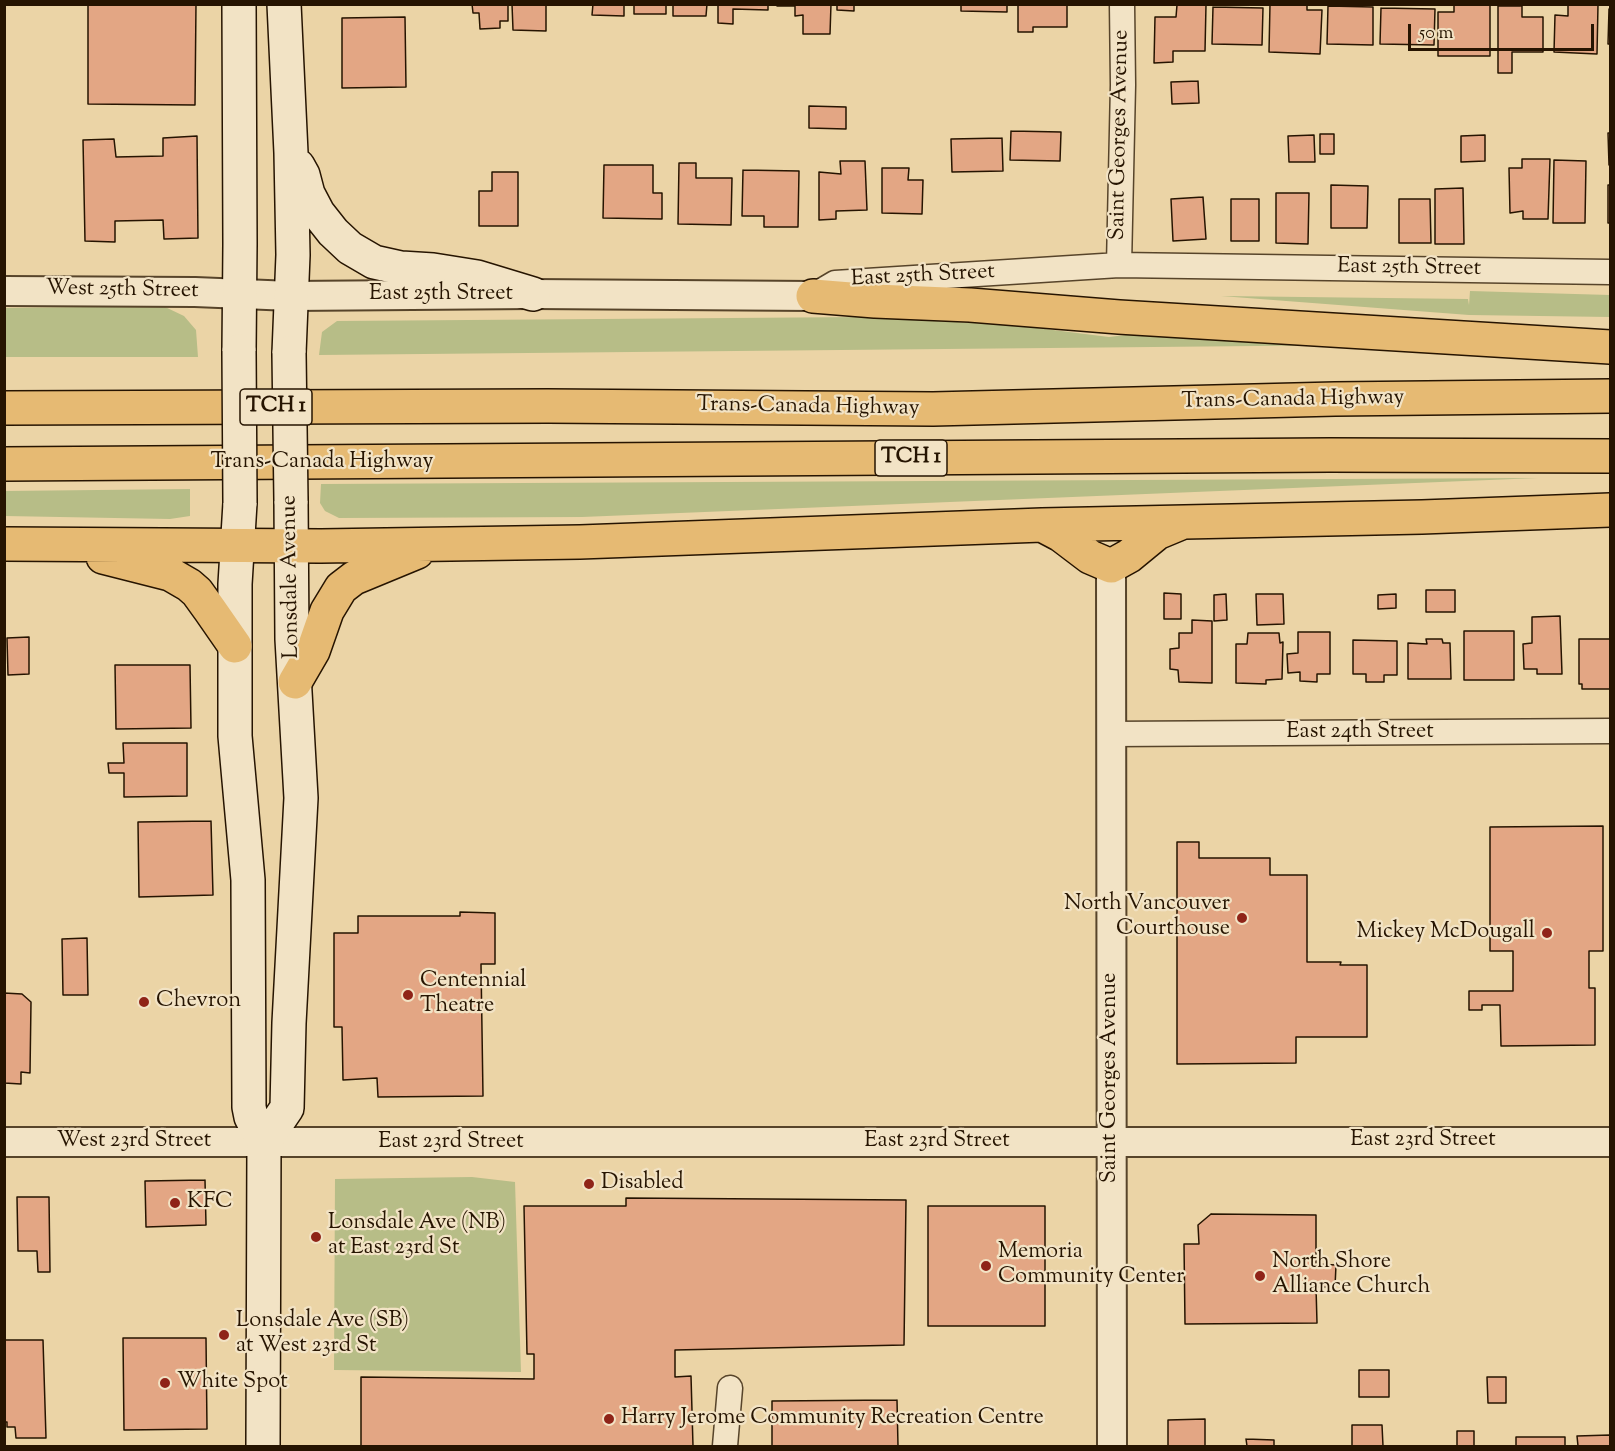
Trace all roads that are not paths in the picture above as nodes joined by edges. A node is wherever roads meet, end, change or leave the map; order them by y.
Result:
1 (239, 4) edge
2 (284, 4) edge
3 (1122, 4) edge
4 (291, 153) junction
5 (1119, 265) junction
6 (1611, 272) edge
7 (4, 291) edge
8 (240, 294) junction
9 (533, 294) junction
10 (291, 296) junction
11 (813, 296) junction
12 (1611, 347) edge
13 (1611, 396) edge
14 (4, 408) edge
15 (1611, 456) edge
16 (4, 464) edge
17 (1611, 510) edge
18 (1182, 522) junction
19 (1042, 525) junction
20 (4, 544) edge
21 (55, 545) junction
22 (436, 545) junction
23 (238, 546) junction
24 (291, 546) junction
25 (1111, 566) junction
26 (235, 646) junction
27 (295, 682) junction
28 (1611, 731) edge
29 (1110, 734) junction
30 (4, 1142) edge
31 (264, 1142) junction
32 (1110, 1142) junction
33 (1611, 1142) edge
34 (729, 1388) dead end
35 (264, 1446) edge
36 (725, 1446) edge
37 (1112, 1446) edge

1 - 8 main road
2 - 4 main road, Lonsdale Avenue
3 - 5 street, Saint Georges Avenue
4 - 9 main road
4 - 10 main road, Lonsdale Avenue
5 - 6 street, East 25th Street
5 - 11 street, East 25th Street
7 - 8 street, West 25th Street
8 - 10 street, East 25th Street
8 - 23 main road, bridge
9 - 10 street, East 25th Street
9 - 11 street, East 25th Street
10 - 24 main road, Lonsdale Avenue, bridge
11 - 12 highway
13 - 14 highway, Trans-Canada Highway / TCH 1
15 - 16 highway, Trans-Canada Highway / TCH 1
17 - 18 highway
18 - 19 highway
18 - 25 highway
19 - 22 highway
19 - 25 highway
20 - 21 highway
21 - 23 highway
21 - 26 highway
22 - 24 highway
22 - 27 highway
23 - 24 highway
23 - 26 main road
24 - 27 main road, Lonsdale Avenue
25 - 29 street, Saint Georges Avenue
26 - 31 main road
27 - 31 main road, Lonsdale Avenue
28 - 29 street, East 24th Street
29 - 32 street, Saint Georges Avenue
30 - 31 street, West 23rd Street
31 - 32 street, East 23rd Street
31 - 35 main road
32 - 33 street, East 23rd Street
32 - 37 street, Saint Georges Avenue
34 - 36 street

